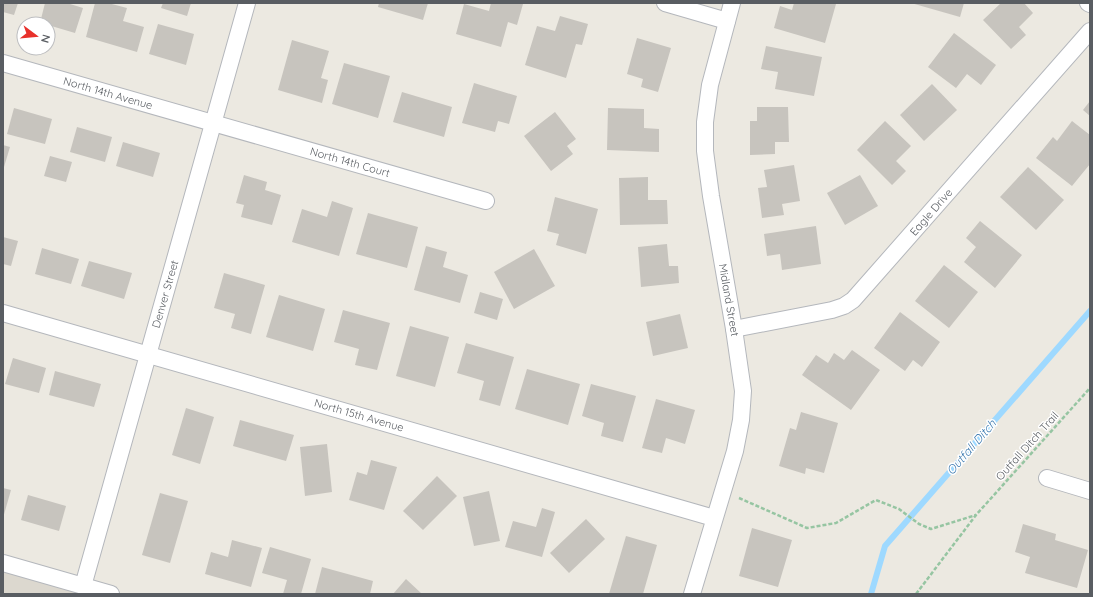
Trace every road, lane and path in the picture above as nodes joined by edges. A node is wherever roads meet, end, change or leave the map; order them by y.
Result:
1 (247, 3) edge
2 (665, 3) edge
3 (732, 3) edge
4 (727, 22) junction
5 (1090, 31) edge
6 (3, 63) edge
7 (213, 123) junction
8 (486, 201) dead end
9 (3, 313) edge
10 (734, 329) junction
11 (148, 354) junction
12 (1090, 388) edge
13 (1046, 478) dead end
14 (722, 490) junction
15 (1090, 491) edge
16 (976, 515) junction
17 (714, 518) junction
18 (3, 563) edge
19 (83, 586) junction
20 (111, 594) edge
21 (692, 594) edge
22 (916, 594) edge

1 - 7 street, Denver Street
2 - 4 street
3 - 4 street, Midland Street
4 - 10 street, Midland Street
5 - 10 street, Eagle Drive
6 - 7 street, North 14th Avenue
7 - 8 street, North 14th Court
7 - 11 street, Denver Street
9 - 11 street, North 15th Avenue
10 - 14 street, Midland Street
11 - 17 street, North 15th Avenue
11 - 19 street, Denver Street
12 - 16 path, Outfall Ditch Trail
13 - 15 street
14 - 16 path
14 - 17 street, Midland Street
16 - 22 path, Outfall Ditch Trail
17 - 21 street, Midland Street
18 - 19 street
19 - 20 street

